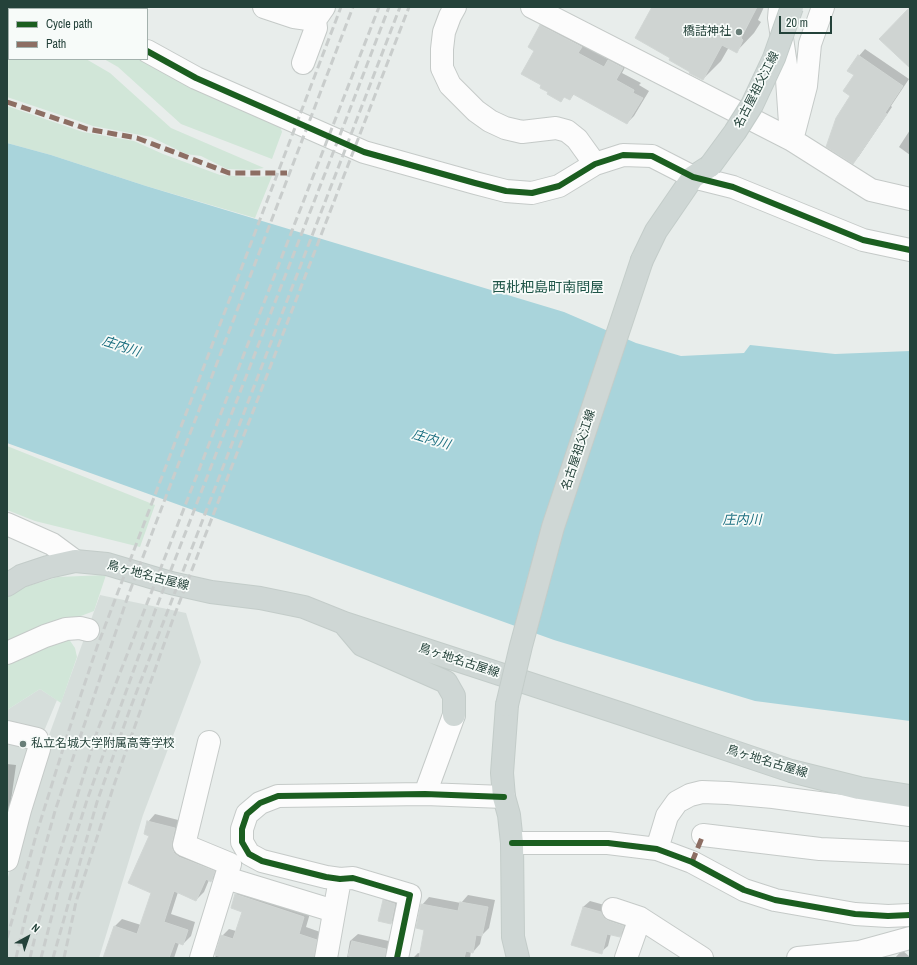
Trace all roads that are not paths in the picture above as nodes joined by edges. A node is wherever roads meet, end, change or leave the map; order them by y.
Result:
1 (264, 7) edge
2 (455, 7) edge
3 (532, 7) edge
4 (780, 7) edge
5 (792, 7) edge
6 (823, 7) edge
7 (320, 14) edge
8 (148, 52) edge
9 (303, 63) dead end
10 (792, 140) junction
11 (595, 164) junction
12 (702, 172) junction
13 (910, 199) edge
14 (910, 250) edge
15 (7, 524) edge
16 (75, 561) junction
17 (7, 585) edge
18 (344, 623) junction
19 (88, 630) dead end
20 (7, 652) edge
21 (454, 715) joint
22 (7, 732) edge
23 (209, 742) dead end
24 (425, 794) junction
25 (910, 796) edge
26 (504, 798) junction
27 (910, 815) edge
28 (703, 835) dead end
29 (512, 843) junction
30 (657, 849) junction
31 (910, 853) edge
32 (7, 860) edge
33 (226, 878) junction
34 (340, 879) junction
35 (613, 909) dead end
36 (334, 911) junction
37 (910, 915) edge
38 (640, 918) junction
39 (513, 937) junction
40 (910, 938) edge
41 (201, 958) edge
42 (326, 958) edge
43 (397, 958) edge
44 (507, 958) edge
45 (518, 958) edge
46 (626, 958) edge
47 (702, 958) edge
48 (795, 958) edge

1 - 7 street
2 - 11 street
3 - 10 street
4 - 10 street
5 - 12 main road, 名古屋祖父江線, bridge
6 - 10 street
7 - 9 street
8 - 11 street
10 - 13 street
11 - 12 street
12 - 14 street
12 - 26 main road, 名古屋祖父江線, bridge
15 - 16 street
16 - 17 main road, 鳥ヶ地名古屋線
16 - 18 main road, 鳥ヶ地名古屋線
18 - 21 main road
18 - 25 main road, 鳥ヶ地名古屋線
19 - 20 street
21 - 24 street
22 - 32 street
23 - 33 street
24 - 26 street
24 - 34 street
26 - 29 main road, 名古屋祖父江線
27 - 30 street
28 - 31 street
29 - 30 street
29 - 39 main road, 名古屋祖父江線
30 - 37 street
33 - 36 street
33 - 41 street
34 - 36 street
34 - 43 street
35 - 38 street
36 - 42 street
38 - 46 street
38 - 47 street
39 - 44 main road, 名古屋祖父江線
39 - 45 main road, 名古屋祖父江線
40 - 48 street

